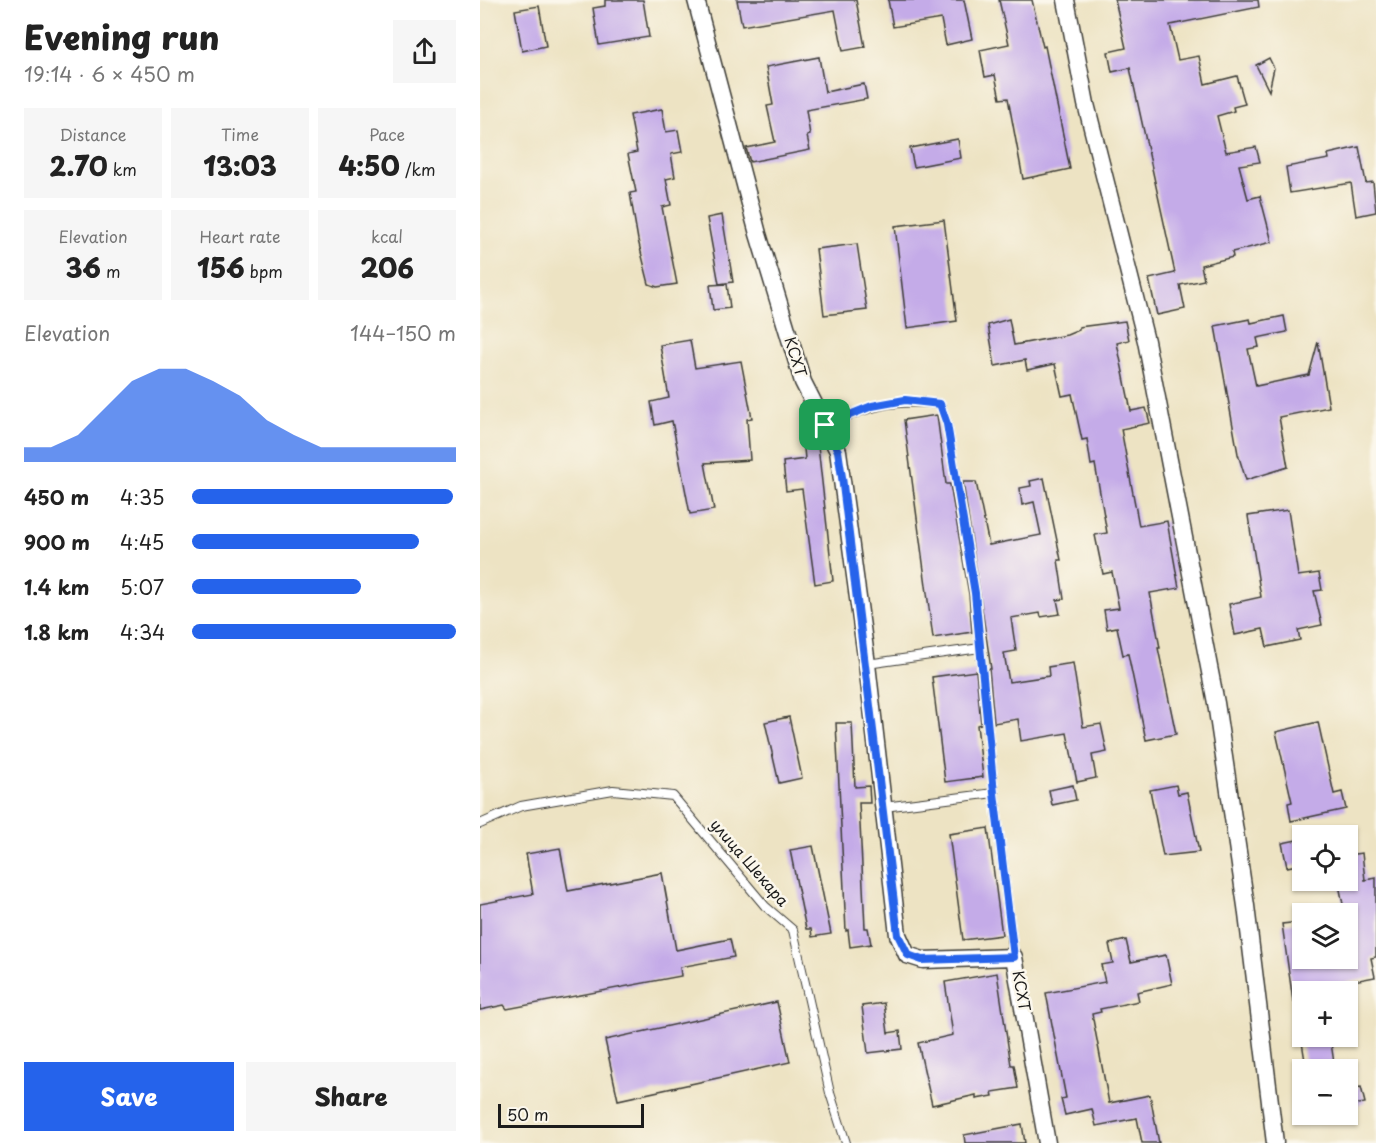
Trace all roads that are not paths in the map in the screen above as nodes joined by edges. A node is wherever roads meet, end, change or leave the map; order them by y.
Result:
1 (696, 0) edge
2 (1066, 0) edge
3 (825, 425) junction
4 (980, 648) junction
5 (867, 664) junction
6 (994, 793) junction
7 (884, 807) junction
8 (480, 824) edge
9 (1014, 957) junction
10 (846, 1143) edge
11 (1047, 1143) edge
12 (1275, 1143) edge

1 - 3 street, КСХТ
2 - 12 street
3 - 4 lane
3 - 5 street, КСХТ
4 - 5 lane
4 - 6 lane
5 - 7 street, КСХТ
6 - 7 lane
6 - 9 lane
7 - 9 street, КСХТ
8 - 10 lane, улица Шекара
9 - 11 street, КСХТ

